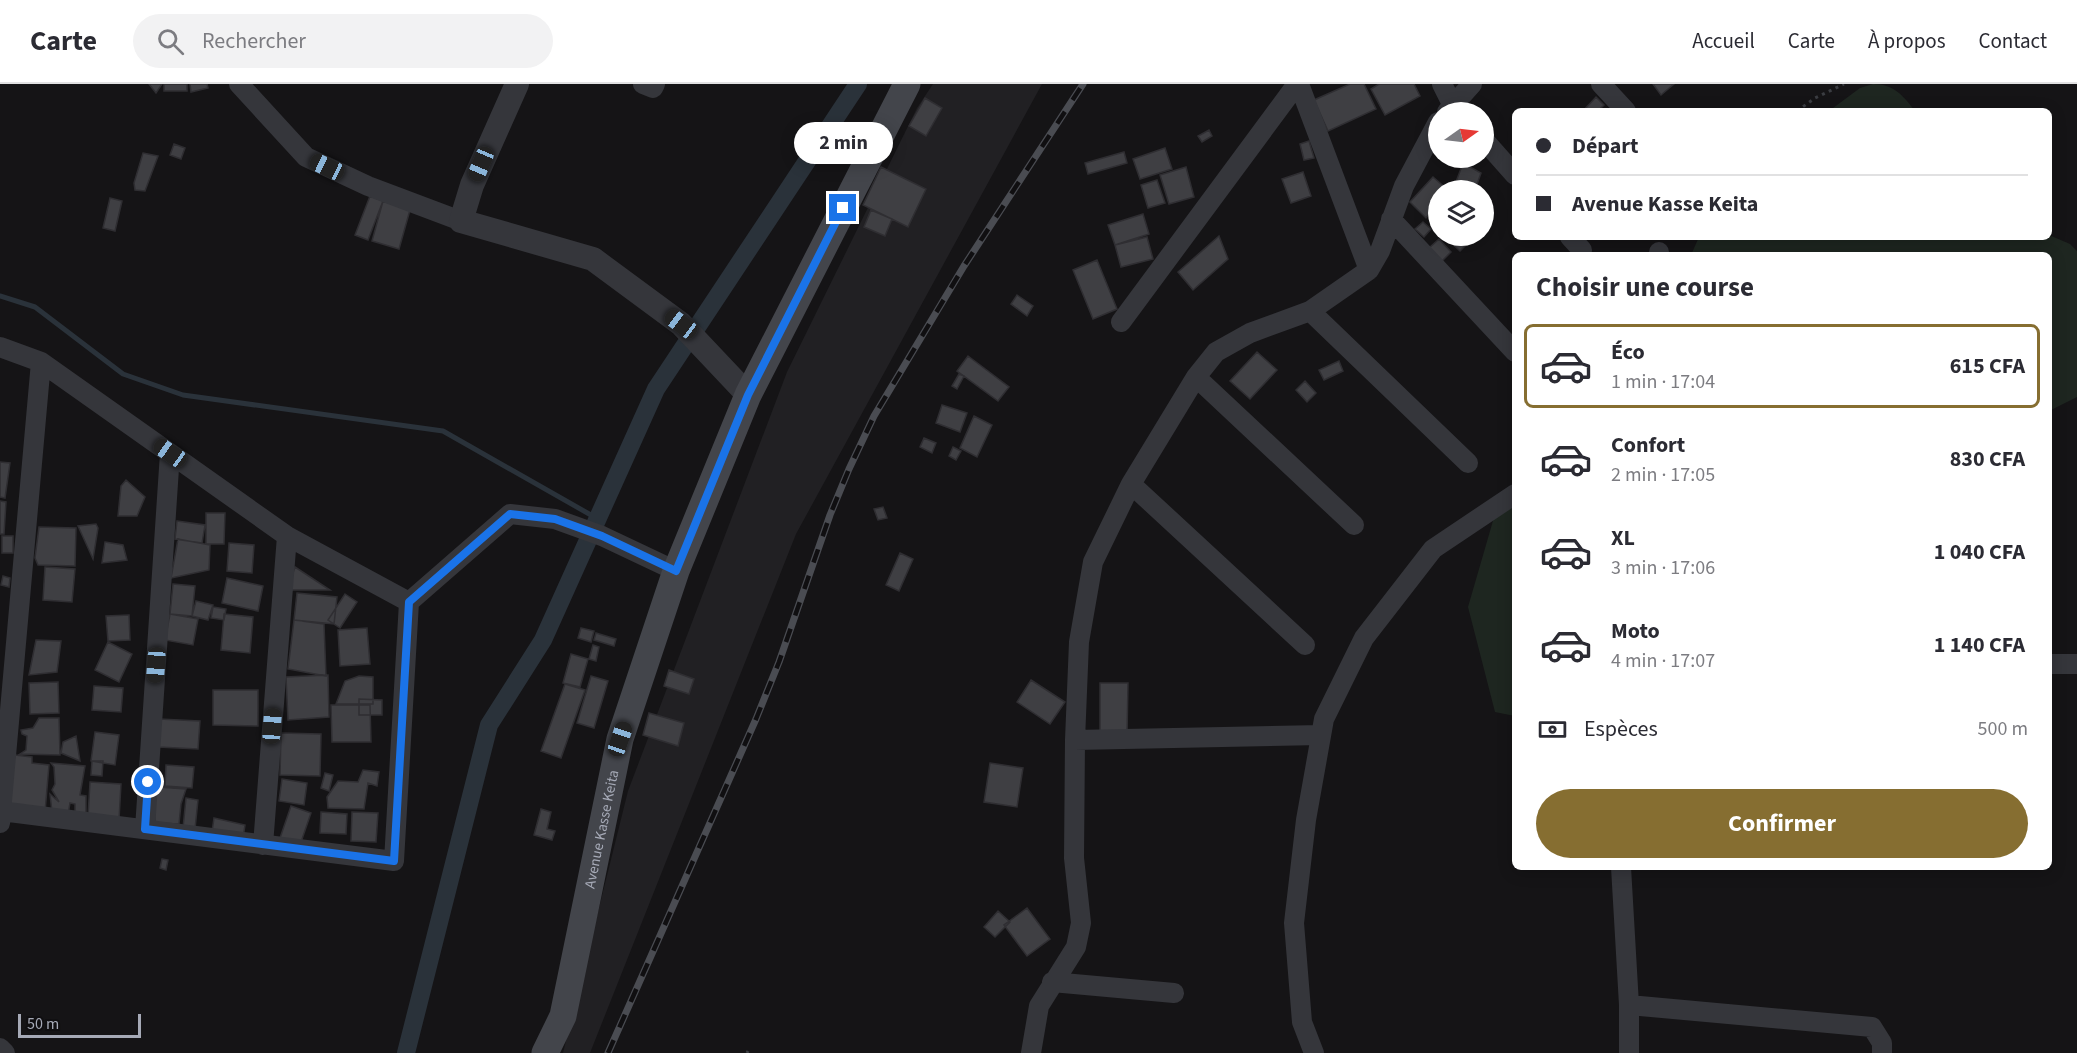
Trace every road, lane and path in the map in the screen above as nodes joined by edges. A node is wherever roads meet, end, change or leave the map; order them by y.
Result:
1 (239, 84) edge
2 (517, 84) edge
3 (643, 84) edge
4 (655, 84) edge
5 (907, 84) edge
6 (1298, 84) edge
7 (1442, 84) edge
8 (1472, 84) edge
9 (1601, 84) edge
10 (1844, 84) edge
11 (1450, 102) edge
12 (1459, 102) edge
13 (1623, 108) edge
14 (1801, 108) edge
15 (1428, 141) edge
16 (1494, 151) edge
17 (1512, 172) edge
18 (1391, 219) junction
19 (461, 221) junction
20 (1369, 270) junction
21 (1310, 311) junction
22 (1121, 322) dead end
23 (0, 347) edge
24 (1512, 349) edge
25 (41, 362) junction
26 (1196, 377) junction
27 (748, 395) junction
28 (170, 453) junction
29 (1468, 463) dead end
30 (1131, 484) junction
31 (1512, 496) edge
32 (1354, 525) dead end
33 (287, 536) junction
34 (676, 571) junction
35 (409, 602) junction
36 (1305, 645) dead end
37 (2052, 664) edge
38 (2077, 664) edge
39 (5, 703) edge
40 (1321, 735) junction
41 (1075, 740) junction
42 (0, 815) edge
43 (145, 829) junction
44 (264, 845) junction
45 (1621, 870) edge
46 (1052, 982) junction
47 (1174, 993) dead end
48 (1629, 1005) junction
49 (0, 1048) edge
50 (5, 1053) edge
51 (545, 1053) edge
52 (1031, 1053) edge
53 (1314, 1053) edge
54 (1629, 1053) edge
55 (1882, 1053) edge

1 - 19 street
2 - 19 street
3 - 4 street
5 - 27 main road, Avenue Kasse Keita
6 - 20 street
6 - 22 street
7 - 11 street
8 - 12 street
9 - 13 street
10 - 14 path
15 - 18 street
16 - 17 street
18 - 20 street
18 - 24 street
19 - 27 street
20 - 21 street
21 - 26 street
21 - 29 street
23 - 25 street
25 - 28 street
25 - 39 street
26 - 30 street
26 - 32 street
27 - 34 main road, Avenue Kasse Keita
28 - 33 street
28 - 43 street
30 - 36 street
30 - 41 street
31 - 40 street
33 - 35 street
33 - 44 street
34 - 35 street
34 - 51 main road, Avenue Kasse Keita
35 - 44 street
37 - 38 street
39 - 42 street
40 - 41 street
40 - 53 street
41 - 46 street
42 - 43 street
43 - 44 street
45 - 48 street
46 - 47 street
46 - 52 street
48 - 54 street
48 - 55 street
49 - 50 street

